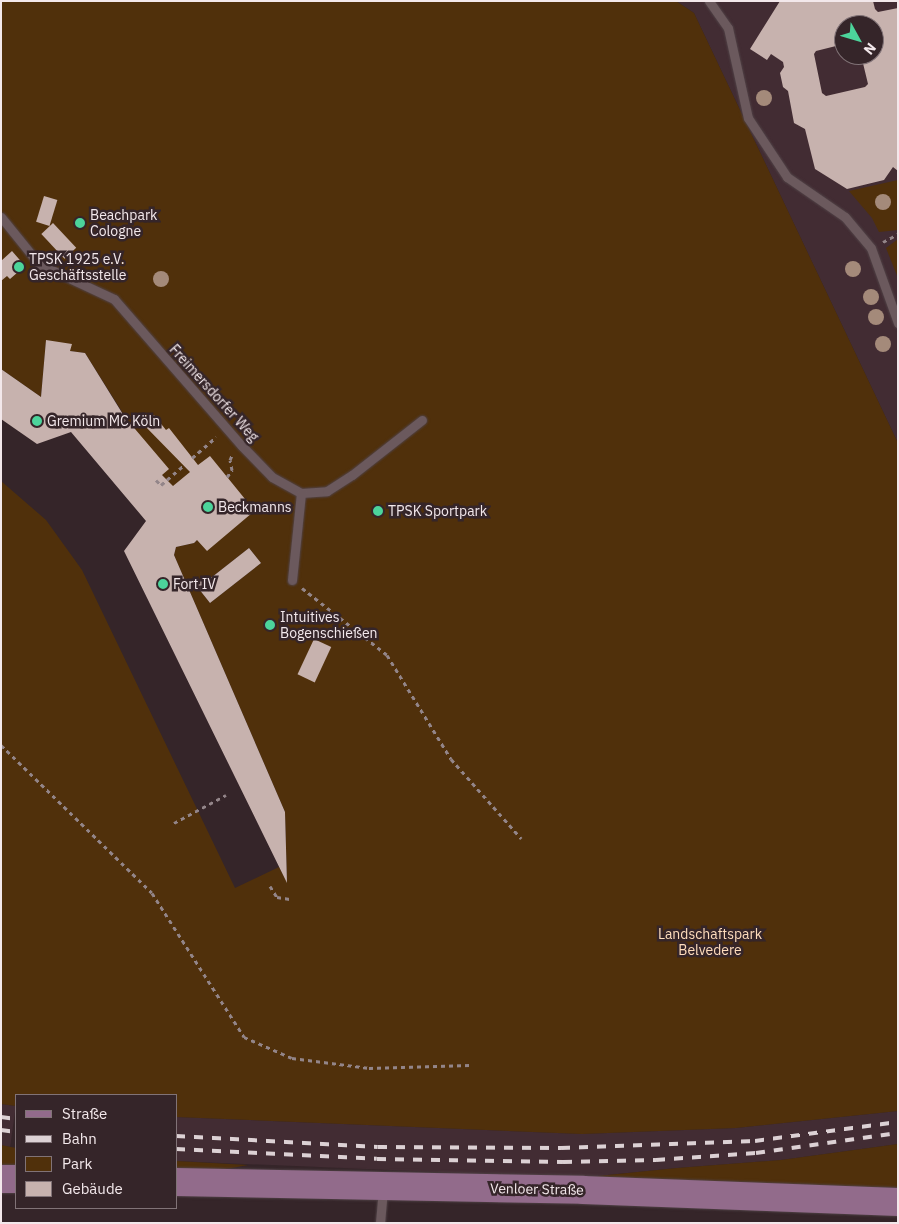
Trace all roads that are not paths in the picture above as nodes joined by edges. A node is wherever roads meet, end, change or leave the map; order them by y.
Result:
1 (709, 1) edge
2 (1, 217) edge
3 (898, 323) edge
4 (422, 420) dead end
5 (301, 493) junction
6 (292, 580) road end
7 (1, 1178) edge
8 (15, 1179) edge
9 (178, 1182) edge
10 (383, 1187) junction
11 (898, 1202) edge
12 (380, 1223) edge

1 - 3 lane
2 - 5 lane, Freimersdorfer Weg
4 - 5 lane
5 - 6 lane
7 - 8 main road
9 - 10 main road, Venloer Straße
10 - 11 main road, Venloer Straße
10 - 12 lane

